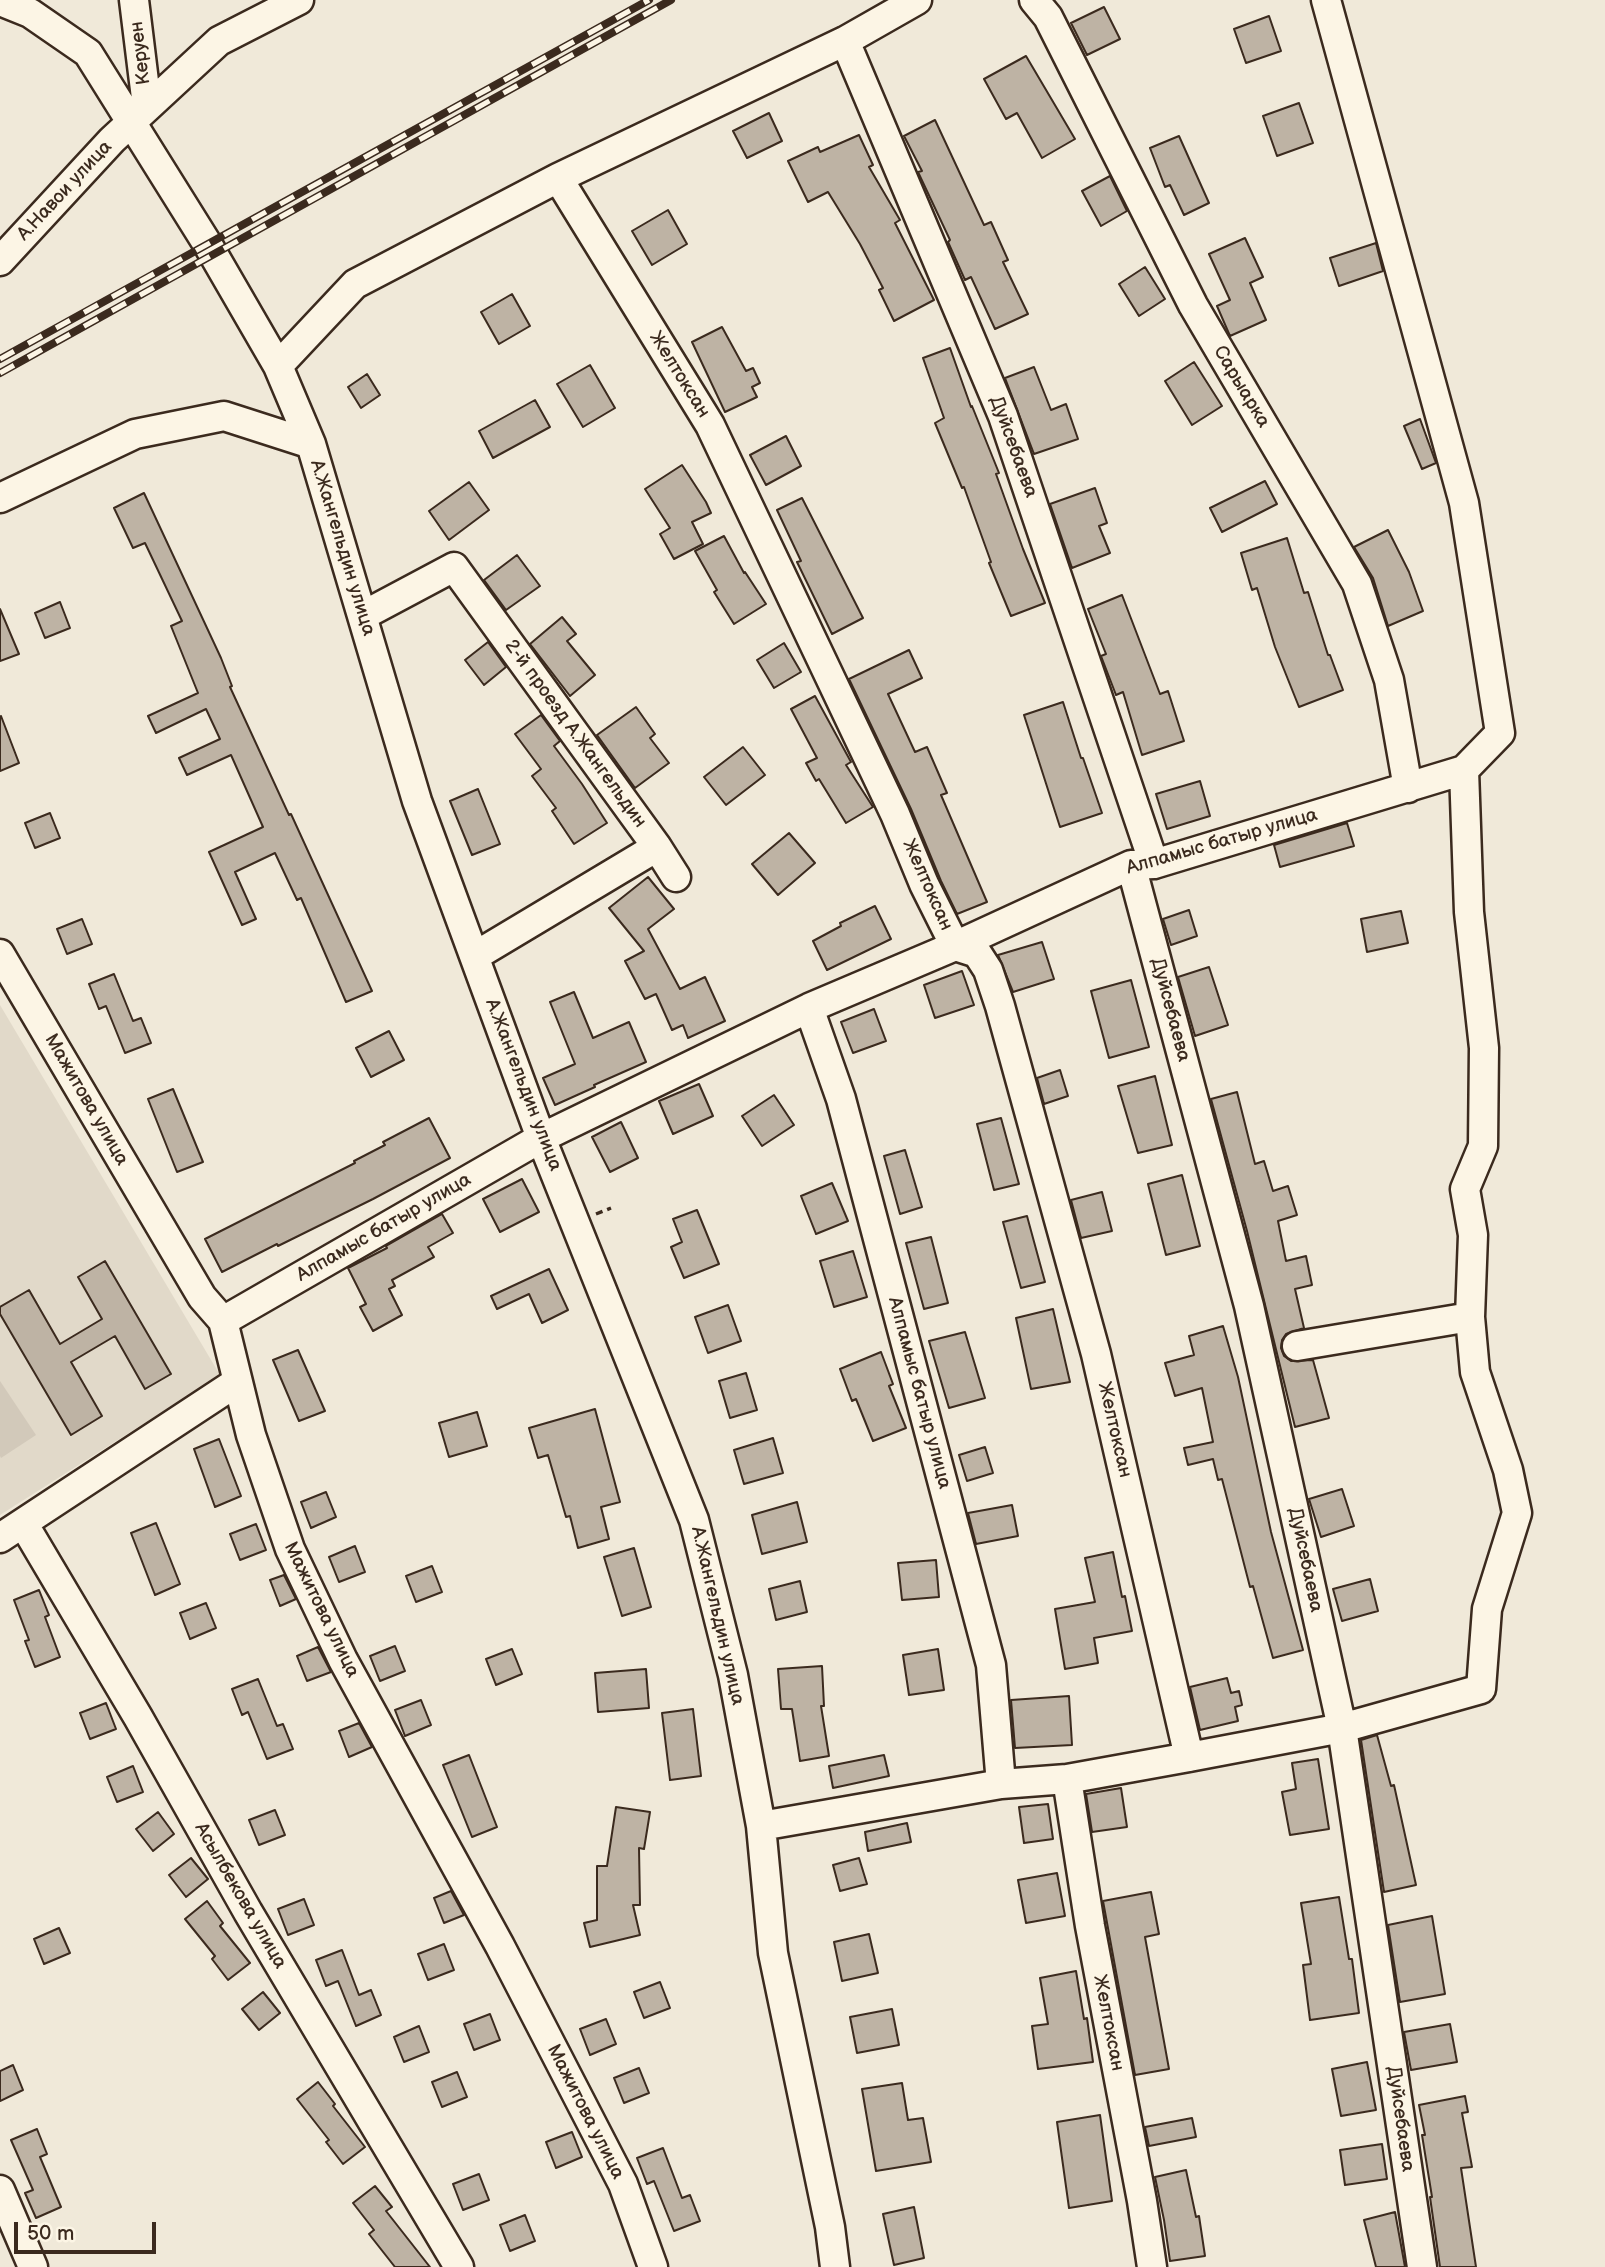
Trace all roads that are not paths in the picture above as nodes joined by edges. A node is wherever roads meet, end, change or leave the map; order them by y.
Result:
1 (134, 0) edge
2 (299, 0) edge
3 (917, 0) edge
4 (1034, 0) edge
5 (1326, 0) edge
6 (0, 1) edge
7 (845, 41) junction
8 (138, 114) junction
9 (558, 178) junction
10 (0, 261) edge
11 (278, 366) junction
12 (311, 444) junction
13 (0, 498) edge
14 (362, 615) junction
15 (1464, 770) junction
16 (1408, 788) junction
17 (657, 847) junction
18 (1142, 864) junction
19 (676, 877) dead end
20 (955, 946) junction
21 (0, 954) edge
22 (475, 956) junction
23 (809, 1008) junction
24 (541, 1138) junction
25 (1470, 1317) junction
26 (223, 1321) junction
27 (1297, 1346) dead end
28 (237, 1382) junction
29 (23, 1523) junction
30 (0, 1538) edge
31 (1342, 1728) junction
32 (1189, 1757) junction
33 (1067, 1779) junction
34 (1001, 1784) junction
35 (761, 1826) junction
36 (0, 2190) edge
37 (33, 2267) edge
38 (459, 2267) edge
39 (653, 2267) edge
40 (835, 2267) edge
41 (1152, 2267) edge
42 (1422, 2267) edge

1 - 8 street, Керуен
2 - 8 street, А.Навои улица
3 - 7 street
4 - 16 street, Сарыарка
5 - 15 street
6 - 8 street, А.Жангельдин улица
7 - 9 street
7 - 18 street, Дуйсебаева
8 - 10 street, А.Навои улица
8 - 11 street, А.Жангельдин улица
9 - 11 street
9 - 20 street, Желтоксан
11 - 12 street, А.Жангельдин улица
12 - 13 street
12 - 14 street, А.Жангельдин улица
14 - 17 street, 2-й проезд А.Жангельдин
14 - 22 street, А.Жангельдин улица
15 - 16 street, Алпамыс батыр улица
15 - 25 street
16 - 18 street, Алпамыс батыр улица
17 - 19 street
17 - 22 street, 2-й проезд А.Жангельдин
18 - 20 street, Алпамыс батыр улица
18 - 31 street, Дуйсебаева
20 - 23 street, Алпамыс батыр улица
20 - 32 street, Желтоксан
21 - 26 street, Мажитова улица
22 - 24 street, А.Жангельдин улица
23 - 24 street, Алпамыс батыр улица
23 - 34 street, Алпамыс батыр улица
24 - 26 street, Алпамыс батыр улица
24 - 35 street, А.Жангельдин улица
25 - 27 street
25 - 31 street
26 - 28 street, Мажитова улица
28 - 29 street
28 - 39 street, Мажитова улица
29 - 30 street
29 - 38 street, Асылбекова улица
31 - 32 street
31 - 42 street, Дуйсебаева
32 - 33 street
33 - 34 street
33 - 41 street, Желтоксан
34 - 35 street
35 - 40 street, А.Жангельдин улица
36 - 37 street

